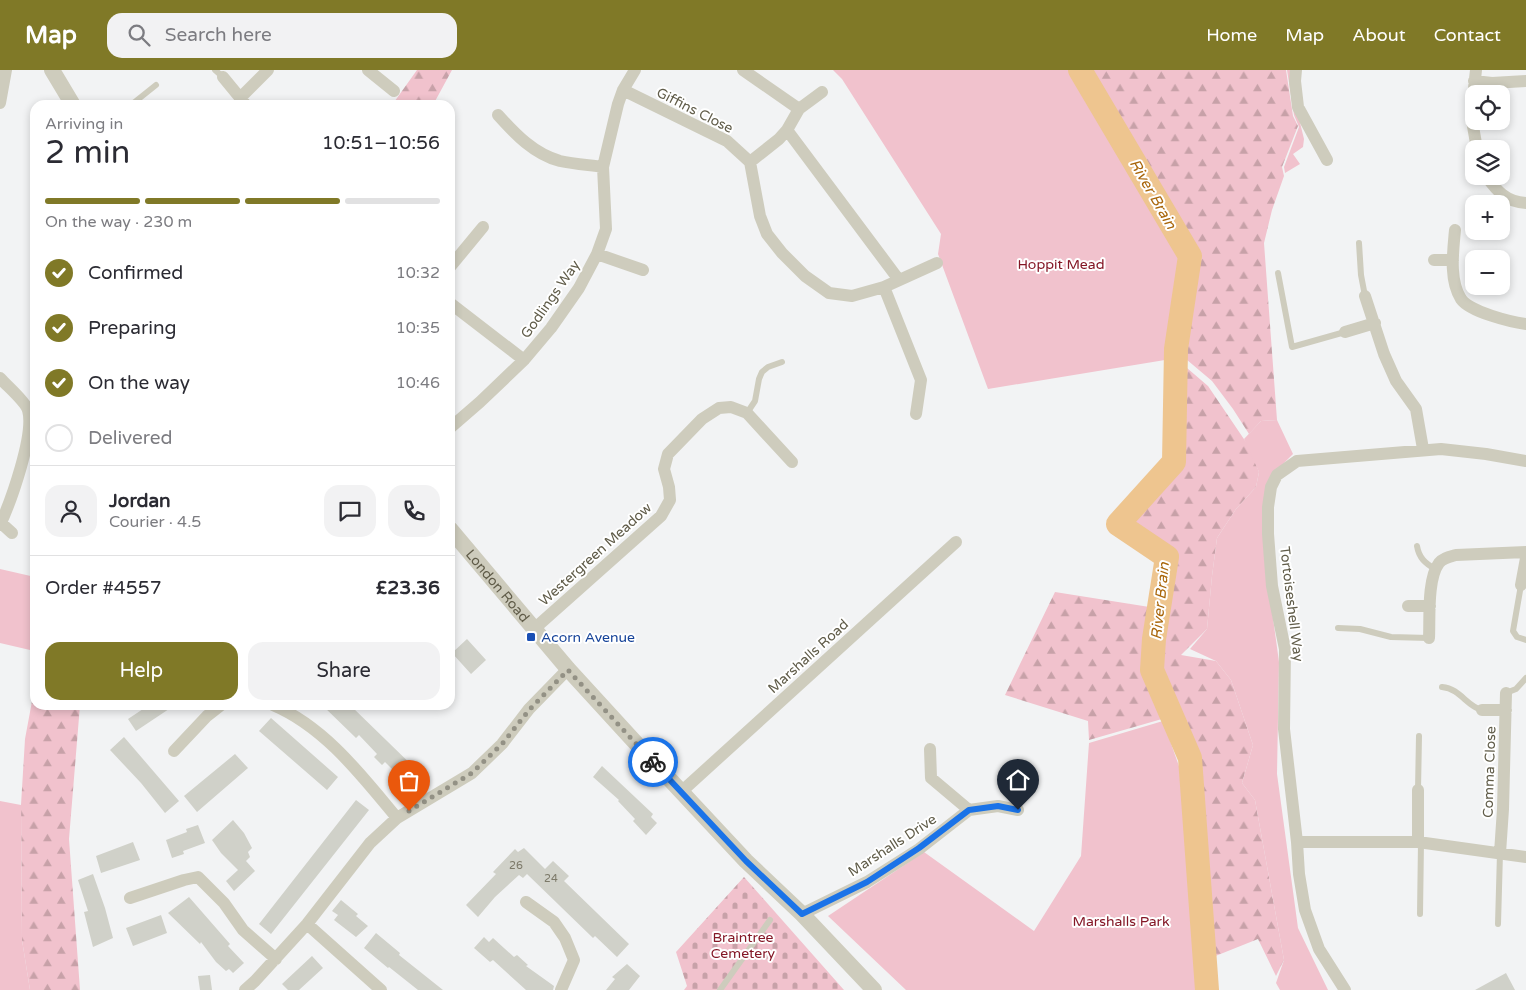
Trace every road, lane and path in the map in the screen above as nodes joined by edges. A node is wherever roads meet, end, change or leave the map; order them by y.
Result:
1 (6, 70) edge
2 (38, 70) edge
3 (52, 70) edge
4 (268, 70) edge
5 (368, 70) edge
6 (635, 70) edge
7 (743, 70) edge
8 (1296, 70) edge
9 (219, 73) edge
10 (1475, 76) edge
11 (1526, 81) edge
12 (156, 85) dead end
13 (623, 90) junction
14 (394, 91) dead end
15 (822, 92) dead end
16 (70, 99) edge
17 (137, 100) edge
18 (242, 100) edge
19 (244, 100) edge
20 (0, 103) edge
21 (799, 109) junction
22 (498, 115) dead end
23 (788, 130) junction
24 (1475, 140) edge
25 (1327, 160) dead end
26 (750, 162) junction
27 (603, 167) junction
28 (1493, 185) edge
29 (1526, 203) edge
30 (483, 227) dead end
31 (1455, 230) dead end
32 (1360, 244) dead end
33 (597, 254) junction
34 (1434, 260) dead end
35 (1453, 260) junction
36 (455, 261) edge
37 (937, 263) dead end
38 (643, 270) dead end
39 (1278, 273) dead end
40 (899, 280) junction
41 (884, 287) junction
42 (1365, 296) joint
43 (455, 307) edge
44 (1375, 323) junction
45 (1526, 324) edge
46 (1345, 332) joint
47 (524, 360) junction
48 (782, 362) dead end
49 (0, 378) edge
50 (747, 413) junction
51 (916, 414) dead end
52 (455, 424) edge
53 (1423, 450) junction
54 (1526, 461) edge
55 (792, 462) dead end
56 (1, 524) edge
57 (12, 533) dead end
58 (455, 535) edge
59 (956, 542) dead end
60 (1416, 546) dead end
61 (1526, 552) edge
62 (1526, 558) edge
63 (1435, 570) junction
64 (1521, 585) joint
65 (1408, 606) dead end
66 (1430, 606) junction
67 (1338, 628) dead end
68 (534, 629) junction
69 (1429, 638) joint
70 (1526, 640) edge
71 (568, 670) junction
72 (1526, 678) edge
73 (1442, 687) dead end
74 (1506, 693) joint
75 (215, 710) edge
76 (282, 710) edge
77 (1482, 710) joint
78 (1506, 710) junction
79 (1419, 736) dead end
80 (930, 748) dead end
81 (174, 751) dead end
82 (1418, 790) joint
83 (681, 792) junction
84 (969, 810) junction
85 (1018, 810) dead end
86 (397, 818) junction
87 (1297, 842) junction
88 (1419, 842) junction
89 (1500, 853) junction
90 (1526, 857) edge
91 (130, 898) dead end
92 (526, 902) dead end
93 (802, 914) junction
94 (1420, 914) dead end
95 (770, 920) dead end
96 (307, 924) junction
97 (1498, 924) dead end
98 (276, 959) junction
99 (245, 990) edge
100 (381, 990) edge
101 (561, 990) edge
102 (720, 990) edge
103 (874, 990) edge
104 (1346, 990) edge

1 - 20 street
2 - 16 street
3 - 16 street
4 - 19 street
5 - 14 street
6 - 13 street, Godlings Way
7 - 21 street
8 - 25 street
9 - 18 street
10 - 11 street
10 - 24 street
12 - 17 lane
13 - 26 street, Giffins Close
13 - 27 street, Godlings Way
15 - 21 street
21 - 23 street
22 - 27 street
23 - 26 street
23 - 40 street
26 - 41 street
27 - 33 street, Godlings Way
28 - 29 street
30 - 36 street
31 - 35 street
32 - 42 lane
33 - 38 street
33 - 47 street, Godlings Way
34 - 35 street
35 - 45 street
37 - 40 street
39 - 46 lane
40 - 41 street
41 - 51 street
42 - 44 street
43 - 47 street
44 - 46 street
44 - 53 street
47 - 52 street, Godlings Way
48 - 50 lane
49 - 56 street
50 - 55 street
50 - 68 street, Westergreen Meadow
53 - 54 street, Tortoiseshell Way
53 - 87 street, Tortoiseshell Way
56 - 57 street
58 - 68 street, London Road
59 - 83 street, Marshalls Road
60 - 63 lane
61 - 63 street
62 - 64 street
63 - 66 street
64 - 70 lane
65 - 66 street
66 - 69 street
67 - 69 lane
68 - 71 street, London Road
71 - 83 street, London Road
71 - 86 street
72 - 74 lane
73 - 77 lane
74 - 78 street, Comma Close
75 - 81 street
76 - 86 street
77 - 78 street
78 - 89 street, Comma Close
79 - 82 lane
80 - 84 street
82 - 88 street
83 - 93 street, London Road
84 - 85 street, Marshalls Drive
84 - 93 street, Marshalls Drive
86 - 96 street
87 - 88 street
87 - 104 street, Tortoiseshell Way
88 - 89 street
88 - 94 lane
89 - 90 street
89 - 97 lane
91 - 98 street
92 - 101 street
93 - 103 street, London Road
95 - 102 lane
96 - 98 street
96 - 100 street
98 - 99 street

